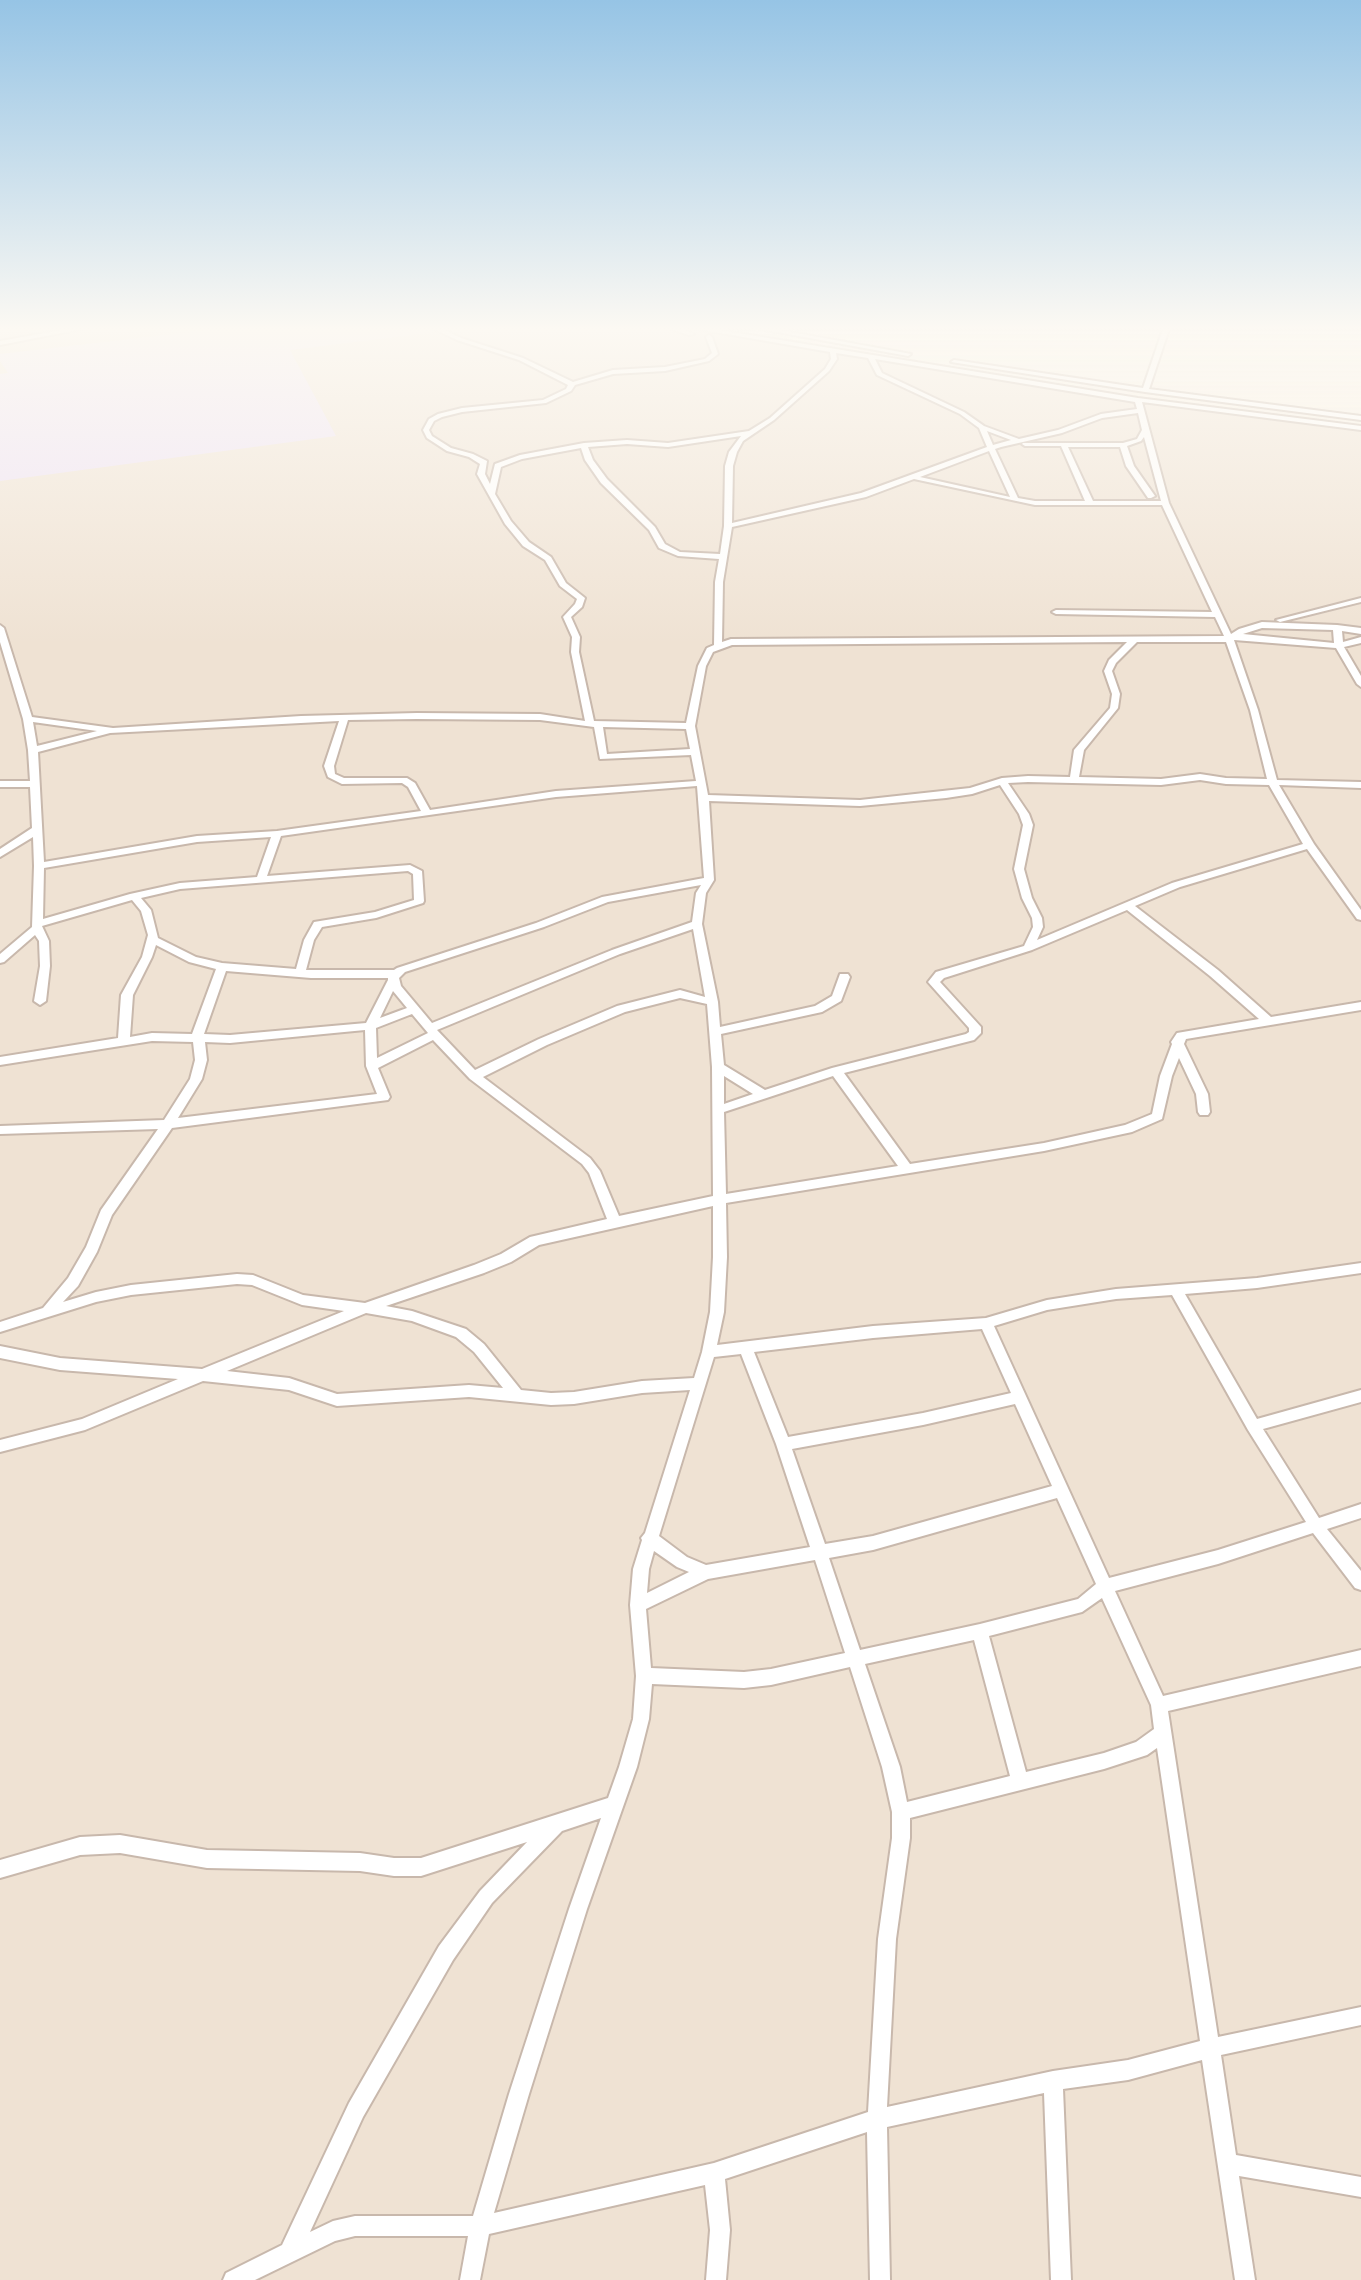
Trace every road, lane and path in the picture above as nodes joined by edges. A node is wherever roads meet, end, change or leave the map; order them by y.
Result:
1 (427, 432) edge
2 (984, 432) edge
3 (996, 432) edge
4 (1058, 432) edge
5 (1144, 432) edge
6 (1145, 432) edge
7 (750, 433) joint
8 (1019, 441) junction
9 (1005, 444) junction
10 (1029, 444) junction
11 (584, 445) junction
12 (1123, 445) junction
13 (1064, 446) junction
14 (991, 448) junction
15 (520, 457) junction
16 (480, 460) junction
17 (915, 477) junction
18 (491, 494) junction
19 (1160, 497) junction
20 (1015, 500) junction
21 (1090, 503) junction
22 (1137, 503) junction
23 (728, 526) junction
24 (723, 557) junction
25 (1361, 600) edge
26 (1056, 612) dead end
27 (1219, 615) junction
28 (1257, 626) junction
29 (0, 628) edge
30 (1337, 628) junction
31 (1361, 631) edge
32 (1232, 637) junction
33 (2, 639) edge
34 (1134, 640) junction
35 (1361, 640) edge
36 (1304, 641) junction
37 (718, 645) junction
38 (1339, 646) junction
39 (1361, 684) edge
40 (28, 719) junction
41 (344, 719) junction
42 (594, 724) junction
43 (690, 726) junction
44 (113, 730) junction
45 (33, 750) junction
46 (694, 752) junction
47 (1074, 779) junction
48 (1002, 781) junction
49 (35, 783) junction
50 (701, 783) junction
51 (1273, 783) junction
52 (0, 784) edge
53 (1361, 785) edge
54 (704, 798) junction
55 (427, 813) junction
56 (37, 829) junction
57 (277, 834) junction
58 (1308, 845) junction
59 (0, 854) edge
60 (40, 866) junction
61 (261, 880) junction
62 (709, 880) junction
63 (134, 895) junction
64 (1127, 905) junction
65 (1361, 917) edge
66 (697, 924) junction
67 (37, 926) junction
68 (1038, 927) junction
69 (1058, 935) junction
70 (152, 939) junction
71 (1028, 948) junction
72 (0, 960) edge
73 (222, 967) junction
74 (300, 973) junction
75 (844, 977) dead end
76 (394, 978) junction
77 (40, 1002) dead end
78 (712, 1002) junction
79 (1361, 1006) edge
80 (416, 1009) junction
81 (1267, 1020) junction
82 (370, 1026) junction
83 (433, 1031) junction
84 (714, 1032) junction
85 (197, 1039) junction
86 (124, 1042) junction
87 (1177, 1042) junction
88 (0, 1061) edge
89 (372, 1066) junction
90 (718, 1067) junction
91 (836, 1071) junction
92 (474, 1076) junction
93 (762, 1094) junction
94 (718, 1110) junction
95 (1204, 1112) dead end
96 (168, 1124) junction
97 (0, 1130) edge
98 (907, 1168) junction
99 (718, 1200) junction
100 (615, 1222) junction
101 (1361, 1268) edge
102 (1175, 1290) junction
103 (365, 1308) junction
104 (47, 1312) junction
105 (986, 1323) junction
106 (0, 1327) edge
107 (746, 1348) junction
108 (0, 1352) edge
109 (709, 1352) junction
110 (206, 1374) junction
111 (699, 1384) junction
112 (516, 1394) junction
113 (1018, 1396) junction
114 (1361, 1396) edge
115 (1253, 1426) junction
116 (783, 1444) junction
117 (0, 1446) edge
118 (1061, 1490) junction
119 (1361, 1511) edge
120 (1317, 1527) junction
121 (649, 1538) junction
122 (819, 1550) junction
123 (706, 1572) junction
124 (1361, 1583) edge
125 (1105, 1586) junction
126 (638, 1605) junction
127 (980, 1631) junction
128 (1361, 1658) edge
129 (855, 1660) junction
130 (644, 1676) junction
131 (1159, 1705) junction
132 (1163, 1733) junction
133 (1020, 1781) junction
134 (615, 1805) junction
135 (901, 1812) junction
136 (559, 1823) junction
137 (0, 1868) edge
138 (1361, 2016) edge
139 (1210, 2048) junction
140 (1053, 2081) junction
141 (877, 2119) junction
142 (1229, 2164) junction
143 (714, 2173) junction
144 (1361, 2187) edge
145 (480, 2226) junction
146 (289, 2253) junction
147 (233, 2280) edge
148 (470, 2280) edge
149 (716, 2280) edge
150 (880, 2280) edge
151 (1061, 2280) edge
152 (1245, 2280) edge

1 - 16 street
2 - 14 street
3 - 8 street
4 - 8 street
5 - 12 street
6 - 19 street
7 - 11 street
7 - 23 street
8 - 9 street
8 - 10 street
9 - 10 street
9 - 14 street
10 - 13 street
11 - 15 street
11 - 24 street
12 - 13 street
12 - 19 street
13 - 21 street
14 - 17 street
14 - 20 street
15 - 16 street
15 - 18 street
16 - 18 street
17 - 20 street
17 - 23 street
18 - 42 street
19 - 22 street
19 - 22 street
19 - 27 street
20 - 21 street
21 - 22 street
23 - 24 street
24 - 37 street
25 - 28 street
26 - 27 street
27 - 32 street
28 - 30 street
28 - 32 street
28 - 36 street
29 - 33 street
30 - 31 street
30 - 38 street
32 - 34 street
32 - 36 street
32 - 51 street
33 - 40 street
34 - 37 street
34 - 47 street
35 - 38 street
36 - 38 street
37 - 43 street
38 - 39 street
40 - 44 street
40 - 45 street
41 - 42 street
41 - 44 street
41 - 55 street
42 - 43 street
42 - 46 street
43 - 46 street
44 - 45 street
45 - 49 street
46 - 50 street
47 - 48 street
47 - 51 street
48 - 54 street
48 - 68 street
49 - 52 street
49 - 56 street
50 - 54 street
50 - 55 street
51 - 53 street
51 - 58 street
54 - 62 street
55 - 57 street
56 - 59 street
56 - 60 street
57 - 60 street
57 - 61 street
58 - 64 street
58 - 65 street
60 - 67 street
61 - 63 street
61 - 74 street
62 - 66 street
62 - 76 street
63 - 67 street
63 - 70 street
64 - 69 street
64 - 81 street
66 - 78 street
66 - 83 street
67 - 72 street
67 - 77 street
68 - 69 street
68 - 71 street
69 - 71 street
70 - 73 street
70 - 86 street
71 - 91 street
73 - 74 street
73 - 85 street
74 - 76 street
75 - 84 street
76 - 80 street
76 - 82 street
78 - 84 street
78 - 92 street
79 - 81 street
80 - 82 street
80 - 83 street
81 - 87 street
82 - 85 street
82 - 89 street
83 - 89 street
83 - 92 street
84 - 90 street
85 - 86 street
85 - 96 street
86 - 88 street
87 - 95 street
87 - 98 street
89 - 96 street
90 - 93 street
90 - 94 street
91 - 93 street
91 - 98 street
92 - 100 street
93 - 94 street
94 - 99 street
96 - 97 street
96 - 104 street
98 - 99 street
99 - 100 street
99 - 109 street
100 - 103 street
101 - 102 street
102 - 105 street
102 - 115 street
103 - 104 street
103 - 110 street
103 - 112 street
104 - 106 street
105 - 107 street
105 - 113 street
107 - 109 street
107 - 116 street
108 - 110 street
109 - 111 street
110 - 112 street
110 - 117 street
111 - 112 street
111 - 121 street
113 - 116 street
113 - 118 street
114 - 115 street
115 - 120 street
116 - 122 street
118 - 122 street
118 - 125 street
119 - 120 street
120 - 124 street
120 - 125 street
121 - 123 street
121 - 126 street
122 - 123 street
122 - 129 street
123 - 126 street
125 - 127 street
125 - 131 street
126 - 130 street
127 - 129 street
127 - 133 street
128 - 131 street
129 - 130 street
129 - 135 street
130 - 134 street
131 - 132 street
132 - 133 street
132 - 139 street
133 - 135 street
134 - 136 street
134 - 145 street
135 - 141 street
136 - 137 street
136 - 146 street
138 - 139 street
139 - 140 street
139 - 142 street
140 - 141 street
140 - 151 street
141 - 143 street
141 - 150 street
142 - 144 street
142 - 152 street
143 - 145 street
143 - 149 street
145 - 146 street
145 - 148 street
146 - 147 street

